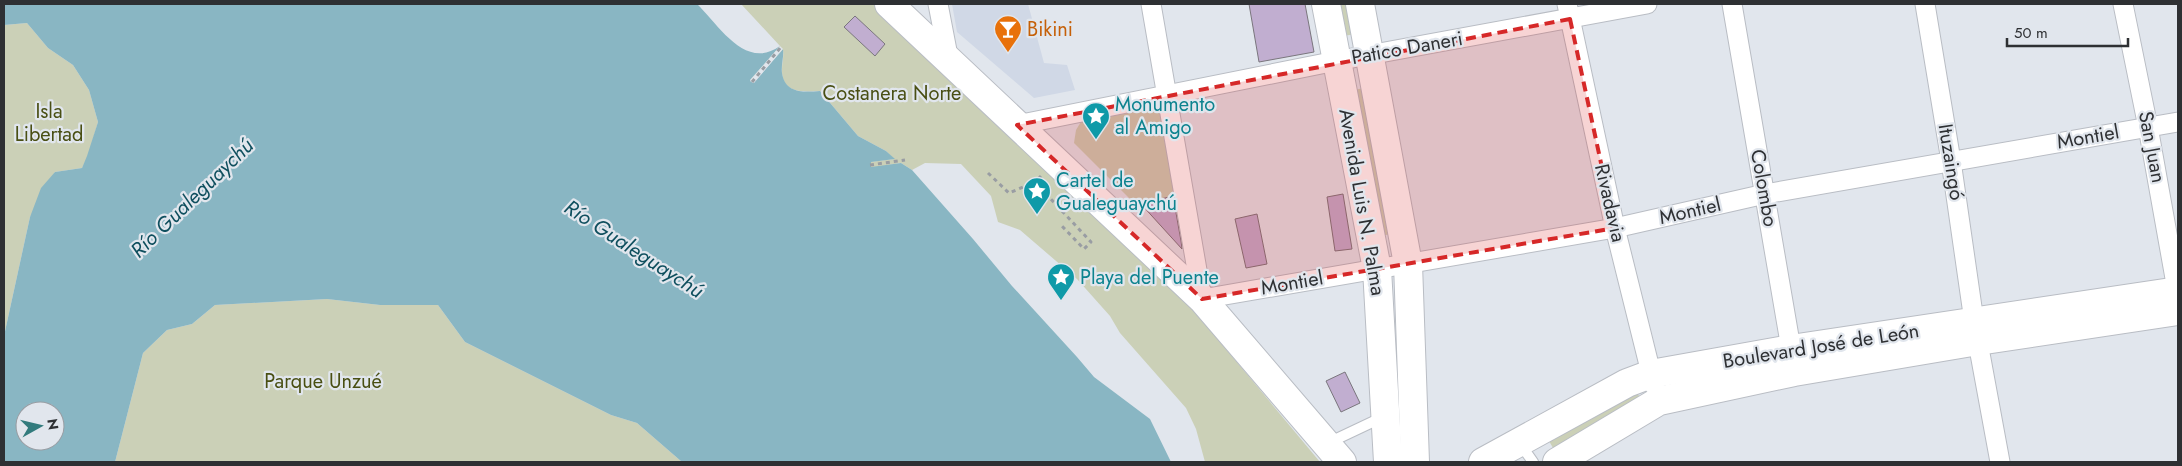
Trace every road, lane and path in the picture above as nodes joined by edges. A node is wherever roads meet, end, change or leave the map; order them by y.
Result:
1 (889, 4) edge
2 (938, 4) edge
3 (1151, 4) edge
4 (1326, 4) edge
5 (1360, 4) edge
6 (1647, 4) edge
7 (1732, 4) edge
8 (1925, 4) edge
9 (2123, 4) edge
10 (1569, 11) edge
11 (781, 47) dead end
12 (1370, 55) junction
13 (948, 61) junction
14 (1336, 61) junction
15 (752, 82) dead end
16 (1167, 96) junction
17 (2178, 122) edge
18 (1017, 125) junction
19 (2148, 126) junction
20 (906, 160) dead end
21 (1951, 161) junction
22 (870, 165) dead end
23 (988, 173) dead end
24 (1042, 176) dead end
25 (1035, 182) junction
26 (1765, 194) junction
27 (1060, 224) dead end
28 (1615, 228) junction
29 (1408, 264) junction
30 (1377, 269) junction
31 (2178, 292) edge
32 (1202, 299) junction
33 (2178, 311) edge
34 (1976, 331) junction
35 (1793, 361) junction
36 (1651, 374) junction
37 (1659, 401) junction
38 (1386, 416) junction
39 (1526, 452) edge
40 (1340, 457) edge
41 (1388, 462) edge
42 (1415, 462) edge
43 (1483, 462) edge
44 (1557, 462) edge
45 (2000, 462) edge

1 - 13 main road
2 - 13 street
3 - 16 street
4 - 14 main road, Avenida Luis N. Palma
5 - 12 main road, Avenida Luis N. Palma
6 - 10 street, Patico Daneri
7 - 26 street, Colombo
8 - 21 street, Ituzaingó
9 - 19 street, San Juan
10 - 12 street, Patico Daneri
10 - 28 street, Rivadavia
11 - 15 path
12 - 14 street, Patico Daneri
12 - 29 main road, Avenida Luis N. Palma
13 - 18 main road
14 - 16 street, Patico Daneri
14 - 30 main road, Avenida Luis N. Palma
16 - 18 street, Patico Daneri
16 - 32 street
17 - 19 street, Montiel
18 - 32 main road
19 - 21 street, Montiel
19 - 31 street, San Juan
20 - 22 path
21 - 26 street, Montiel
21 - 34 street, Ituzaingó
23 - 25 path
24 - 25 path
25 - 27 path
26 - 28 street, Montiel
26 - 35 street, Colombo
28 - 29 street, Montiel
28 - 36 street, Rivadavia
29 - 30 street, Montiel
29 - 42 main road, Avenida Luis N. Palma
30 - 32 street, Montiel
30 - 38 main road, Avenida Luis N. Palma
31 - 34 main road, Boulevard José de León
32 - 40 main road
33 - 34 main road, Boulevard José de León
34 - 35 main road, Boulevard José de León
34 - 45 street, Ituzaingó
35 - 36 main road, Boulevard José de León
35 - 37 main road, Boulevard José de León
36 - 37 street, Rivadavia
36 - 39 main road, Boulevard José de León
37 - 44 main road, Boulevard José de León
38 - 40 lane
38 - 41 main road, Avenida Luis N. Palma
39 - 43 main road, Boulevard José de León

